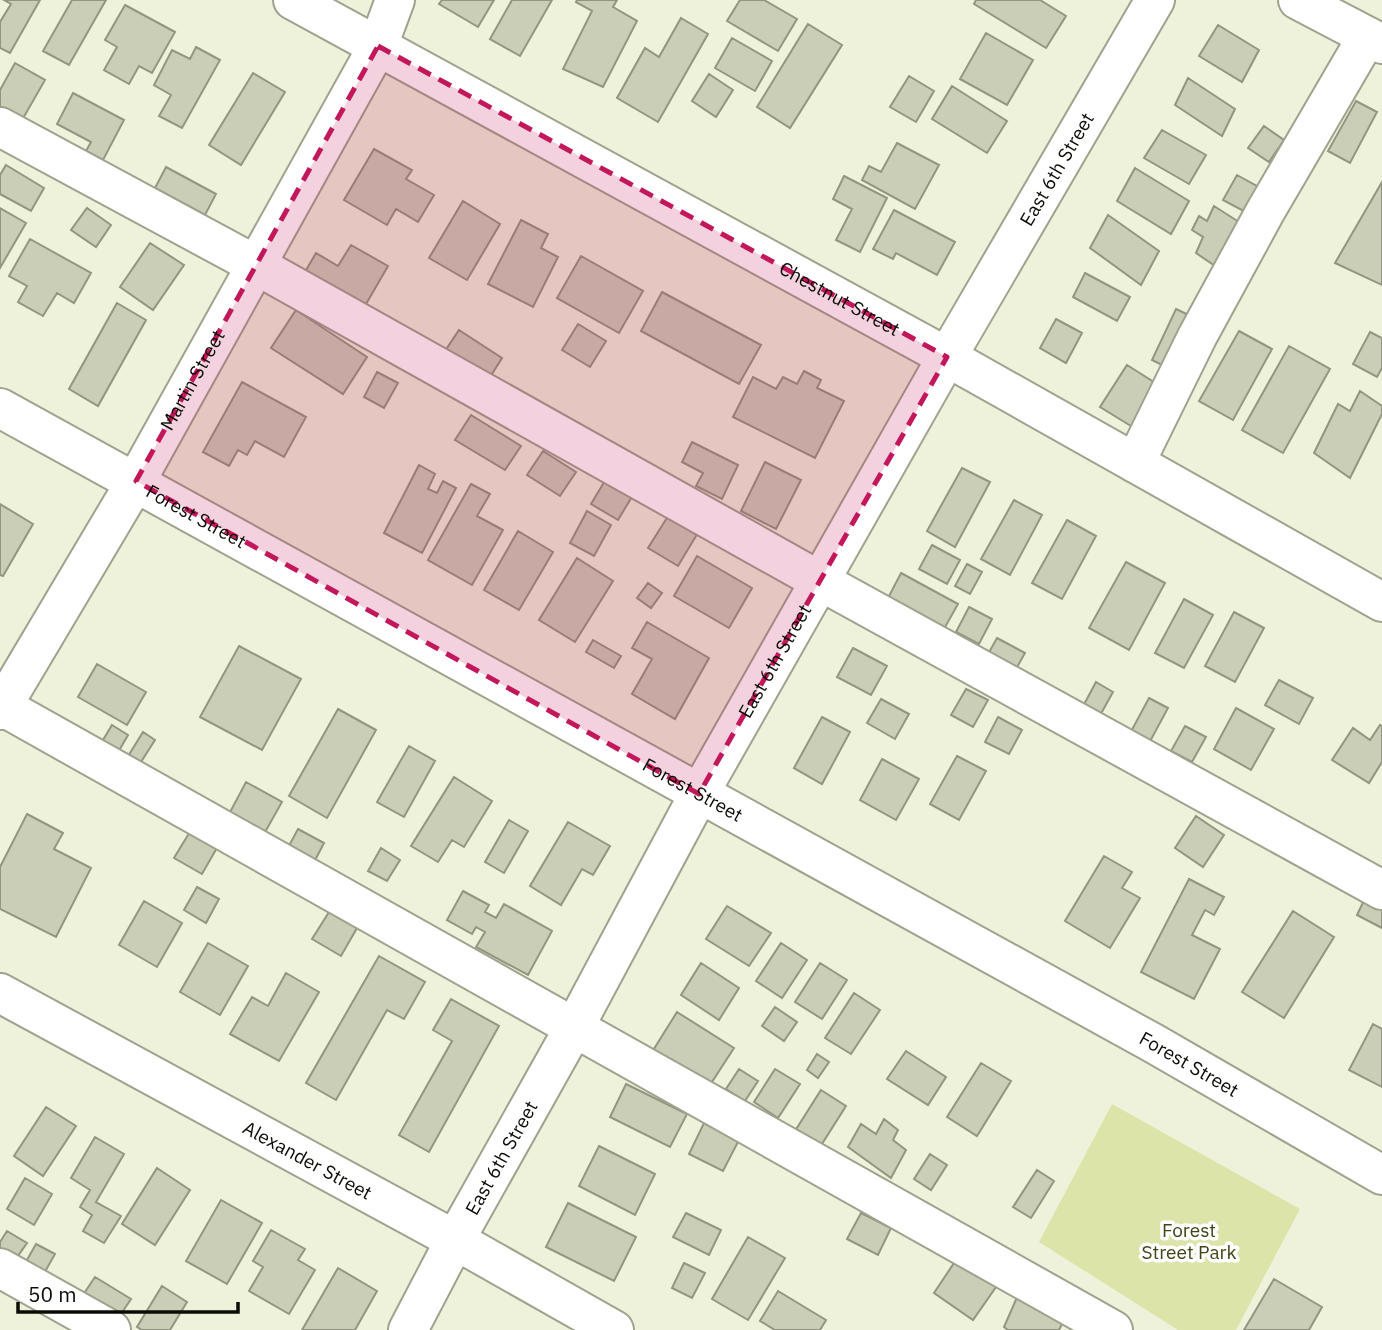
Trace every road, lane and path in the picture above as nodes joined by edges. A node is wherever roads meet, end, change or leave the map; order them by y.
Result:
1 (293, 0) edge
2 (395, 0) edge
3 (1155, 0) edge
4 (1298, 0) edge
5 (1375, 41) edge
6 (378, 46) junction
7 (0, 127) edge
8 (256, 265) junction
9 (947, 357) junction
10 (0, 408) edge
11 (1135, 463) junction
12 (136, 481) junction
13 (820, 581) junction
14 (1382, 602) edge
15 (1, 707) edge
16 (699, 794) junction
17 (1382, 890) edge
18 (0, 993) edge
19 (575, 1026) junction
20 (1382, 1175) edge
21 (455, 1240) junction
22 (0, 1268) edge
23 (65, 1321) edge
24 (111, 1330) edge
25 (408, 1330) edge
26 (614, 1330) edge
27 (1113, 1330) edge

1 - 6 street, Chestnut Street
2 - 6 street, Martin Street
3 - 9 street, East 6th Street
4 - 5 street
5 - 11 street
6 - 8 street, Martin Street
6 - 9 street, Chestnut Street
7 - 8 street
8 - 12 street, Martin Street
8 - 13 street
9 - 11 street, Chestnut Street
9 - 13 street, East 6th Street
10 - 12 street, Forest Street
11 - 14 street, Chestnut Street
12 - 15 street, Martin Street
12 - 16 street, Forest Street
13 - 16 street, East 6th Street
13 - 17 street
15 - 19 street
16 - 19 street, East 6th Street
16 - 20 street, Forest Street
18 - 21 street, Alexander Street
19 - 21 street, East 6th Street
19 - 27 street
21 - 25 street, East 6th Street
21 - 26 street, Alexander Street
22 - 23 street
23 - 24 street

